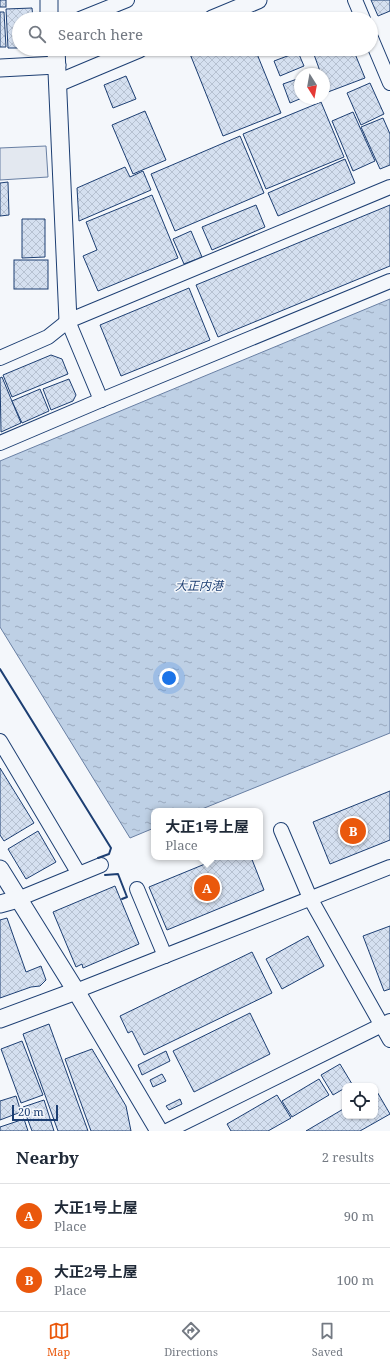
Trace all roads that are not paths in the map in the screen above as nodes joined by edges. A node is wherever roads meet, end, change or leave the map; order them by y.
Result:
1 (49, 0) edge
2 (127, 0) edge
3 (258, 0) edge
4 (355, 0) edge
5 (49, 12) edge
6 (97, 12) edge
7 (229, 12) edge
8 (360, 12) edge
9 (378, 55) edge
10 (123, 56) edge
11 (57, 57) edge
12 (0, 68) edge
13 (58, 83) junction
14 (390, 83) edge
15 (390, 187) edge
16 (390, 281) edge
17 (68, 322) junction
18 (0, 358) edge
19 (101, 400) junction
20 (0, 443) edge
21 (0, 741) edge
22 (281, 830) dead end
23 (101, 865) dead end
24 (390, 867) edge
25 (0, 869) edge
26 (79, 874) junction
27 (137, 889) dead end
28 (310, 898) junction
29 (18, 899) junction
30 (0, 904) edge
31 (165, 956) junction
32 (76, 991) junction
33 (0, 1019) edge
34 (386, 1023) edge
35 (390, 1040) edge
36 (159, 1131) edge
37 (168, 1131) edge

1 - 5 street
2 - 6 street
3 - 7 street
4 - 8 street
9 - 14 street
10 - 13 street
11 - 12 street
11 - 13 street
13 - 17 street
15 - 17 street
16 - 19 street
17 - 18 street
17 - 19 street
19 - 20 street
21 - 26 street
22 - 28 street
23 - 26 street
24 - 28 street
25 - 29 street
26 - 29 street
27 - 31 street
28 - 31 street
28 - 34 street
29 - 30 street
29 - 32 street
31 - 32 street
32 - 33 street
32 - 36 street
34 - 35 street
34 - 37 street

